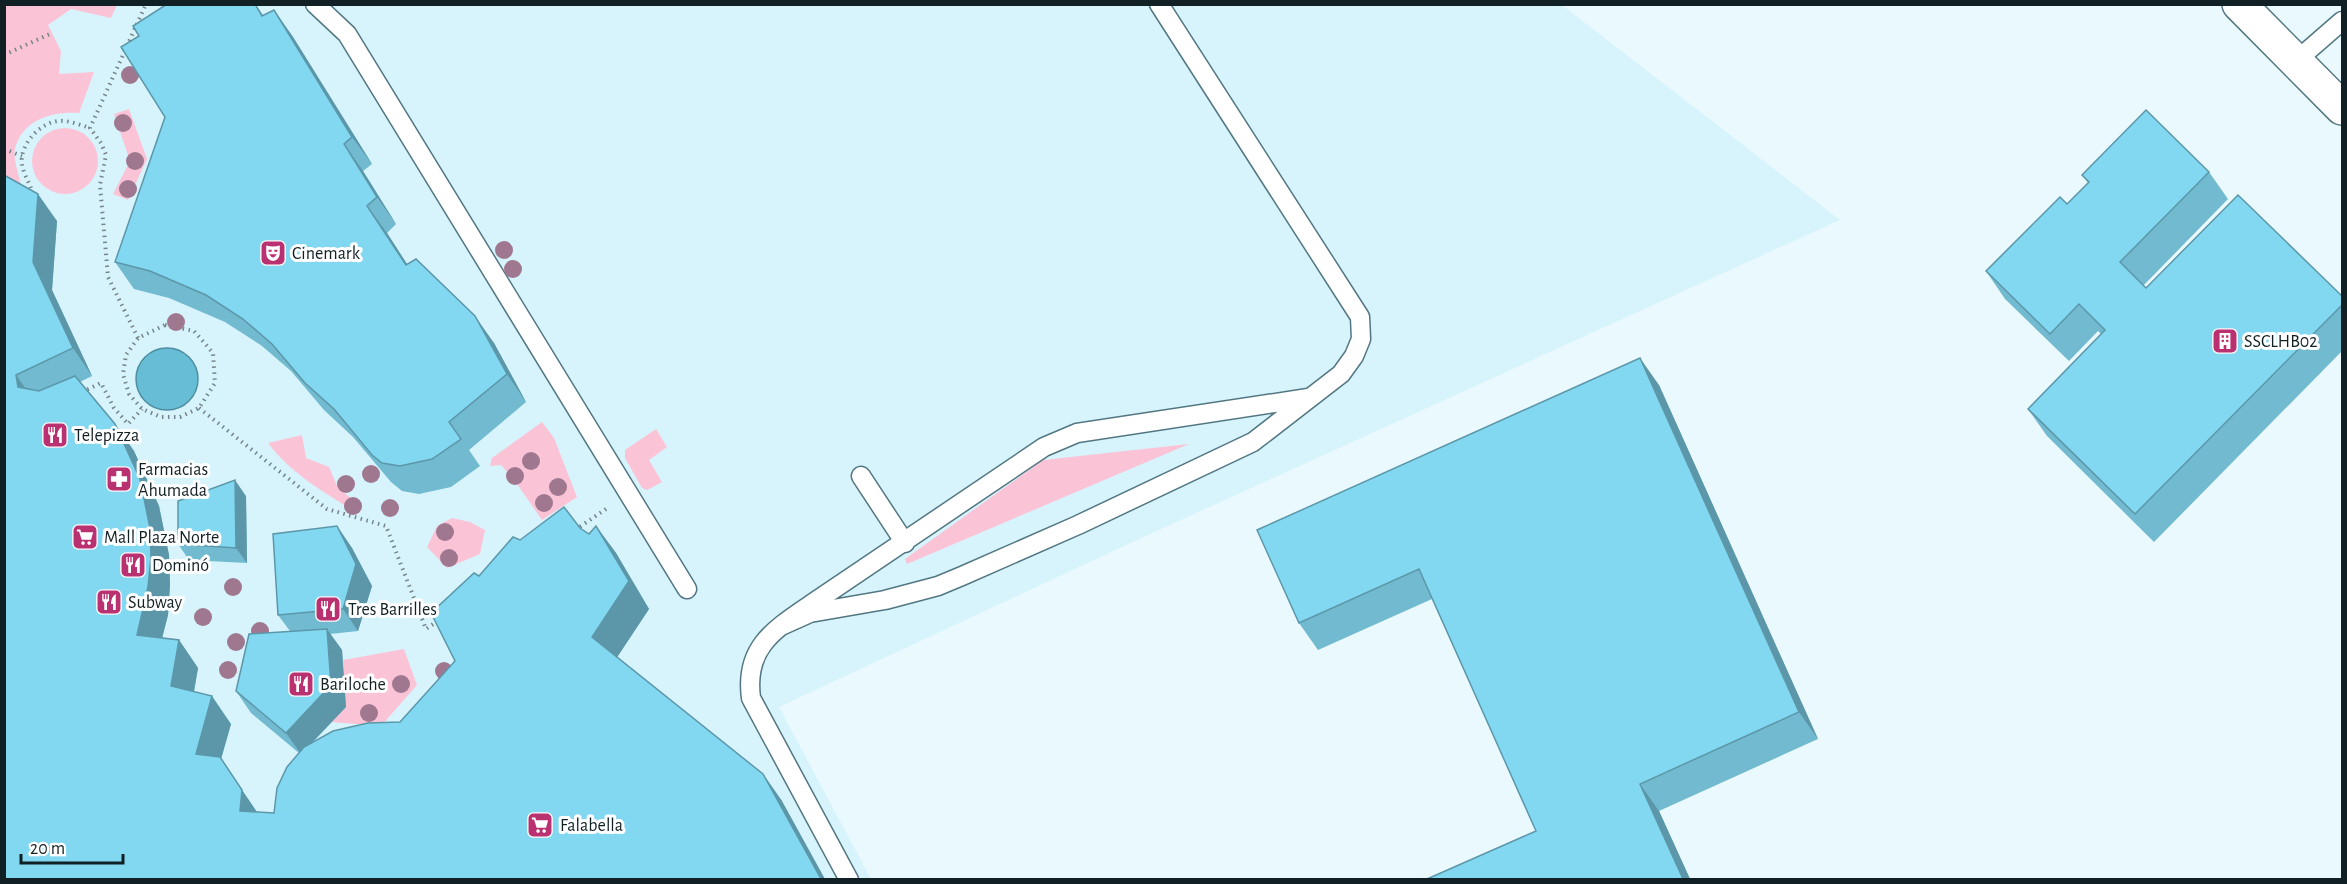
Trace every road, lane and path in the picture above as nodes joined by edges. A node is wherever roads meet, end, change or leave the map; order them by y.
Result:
1 (146, 4) edge
2 (315, 4) edge
3 (1159, 4) edge
4 (2239, 4) edge
5 (2343, 21) edge
6 (52, 33) dead end
7 (4, 55) edge
8 (2296, 61) junction
9 (2343, 108) edge
10 (90, 128) junction
11 (4, 149) edge
12 (22, 156) junction
13 (31, 188) edge
14 (138, 338) junction
15 (80, 393) edge
16 (1310, 398) junction
17 (198, 408) junction
18 (142, 409) junction
19 (861, 476) dead end
20 (629, 494) junction
21 (572, 532) edge
22 (905, 543) junction
23 (687, 589) dead end
24 (446, 616) edge
25 (781, 626) junction
26 (849, 879) edge

1 - 10 path
2 - 20 lane
3 - 16 lane
4 - 8 street
5 - 8 lane
6 - 7 path
8 - 9 street
10 - 12 path
10 - 14 path
11 - 12 path
12 - 13 path
14 - 17 path
14 - 18 path
15 - 18 path
16 - 22 lane
16 - 25 lane
17 - 18 path
17 - 24 path
19 - 22 lane
20 - 21 path
20 - 23 lane
22 - 25 lane
25 - 26 lane

